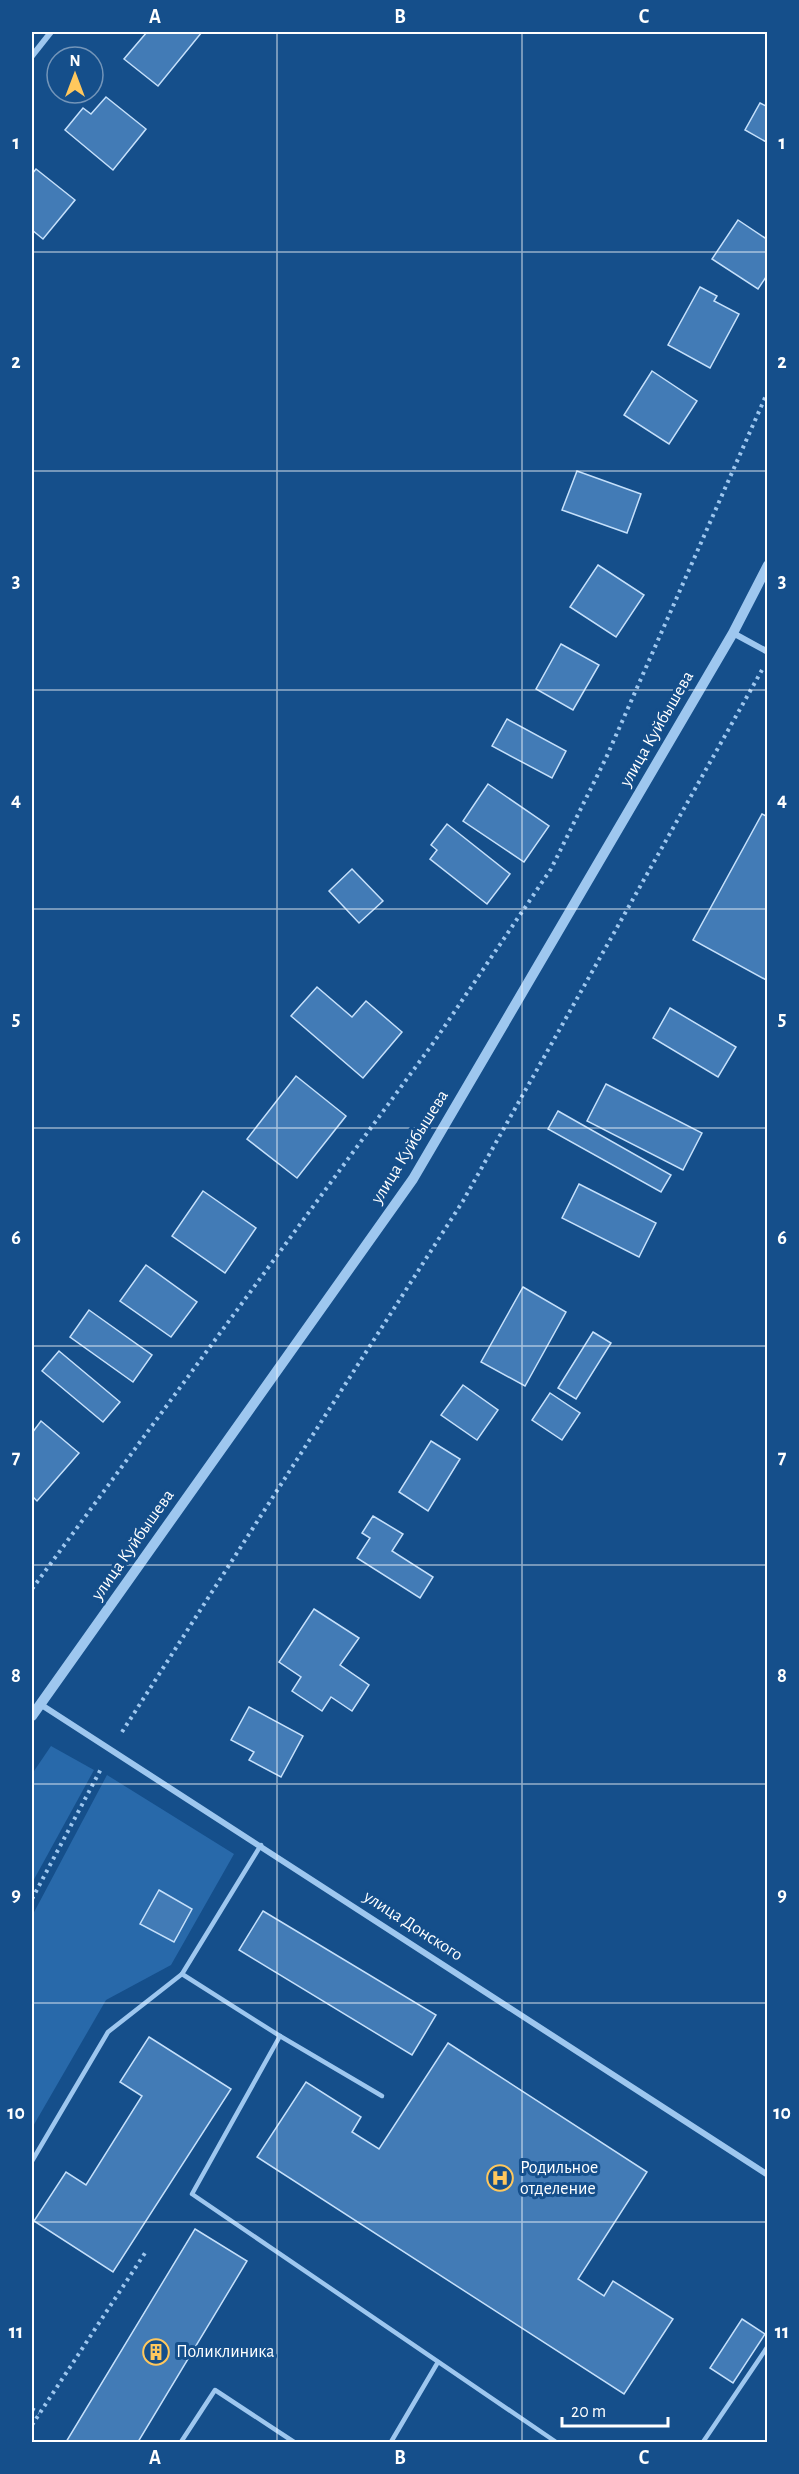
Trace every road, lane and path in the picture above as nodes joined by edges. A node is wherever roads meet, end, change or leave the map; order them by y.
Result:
1 (51, 32) edge
2 (32, 56) edge
3 (768, 391) edge
4 (768, 565) edge
5 (733, 633) junction
6 (768, 651) edge
7 (768, 659) edge
8 (32, 1589) edge
9 (40, 1704) junction
10 (32, 1716) edge
11 (112, 1749) junction
12 (261, 1845) junction
13 (32, 1899) edge
14 (182, 1974) junction
15 (280, 2036) junction
16 (382, 2096) dead end
17 (32, 2161) edge
18 (768, 2175) edge
19 (145, 2253) dead end
20 (768, 2346) edge
21 (438, 2362) junction
22 (32, 2409) edge
23 (39, 2413) junction
24 (32, 2425) edge
25 (181, 2442) edge
26 (294, 2442) edge
27 (391, 2442) edge
28 (556, 2442) edge
29 (703, 2442) edge

1 - 2 street
3 - 8 path
4 - 5 street, улица Куйбышева
5 - 6 street
5 - 9 street, улица Куйбышева
7 - 11 path
9 - 10 street, улица Куйбышева
9 - 11 street, улица Донского
11 - 12 street, улица Донского
11 - 13 path
12 - 14 lane
12 - 18 street, улица Донского
14 - 15 lane
14 - 17 lane
15 - 16 lane
15 - 21 lane
19 - 23 path
20 - 29 lane
21 - 27 lane
21 - 28 lane
22 - 23 path
23 - 24 path
25 - 26 lane

